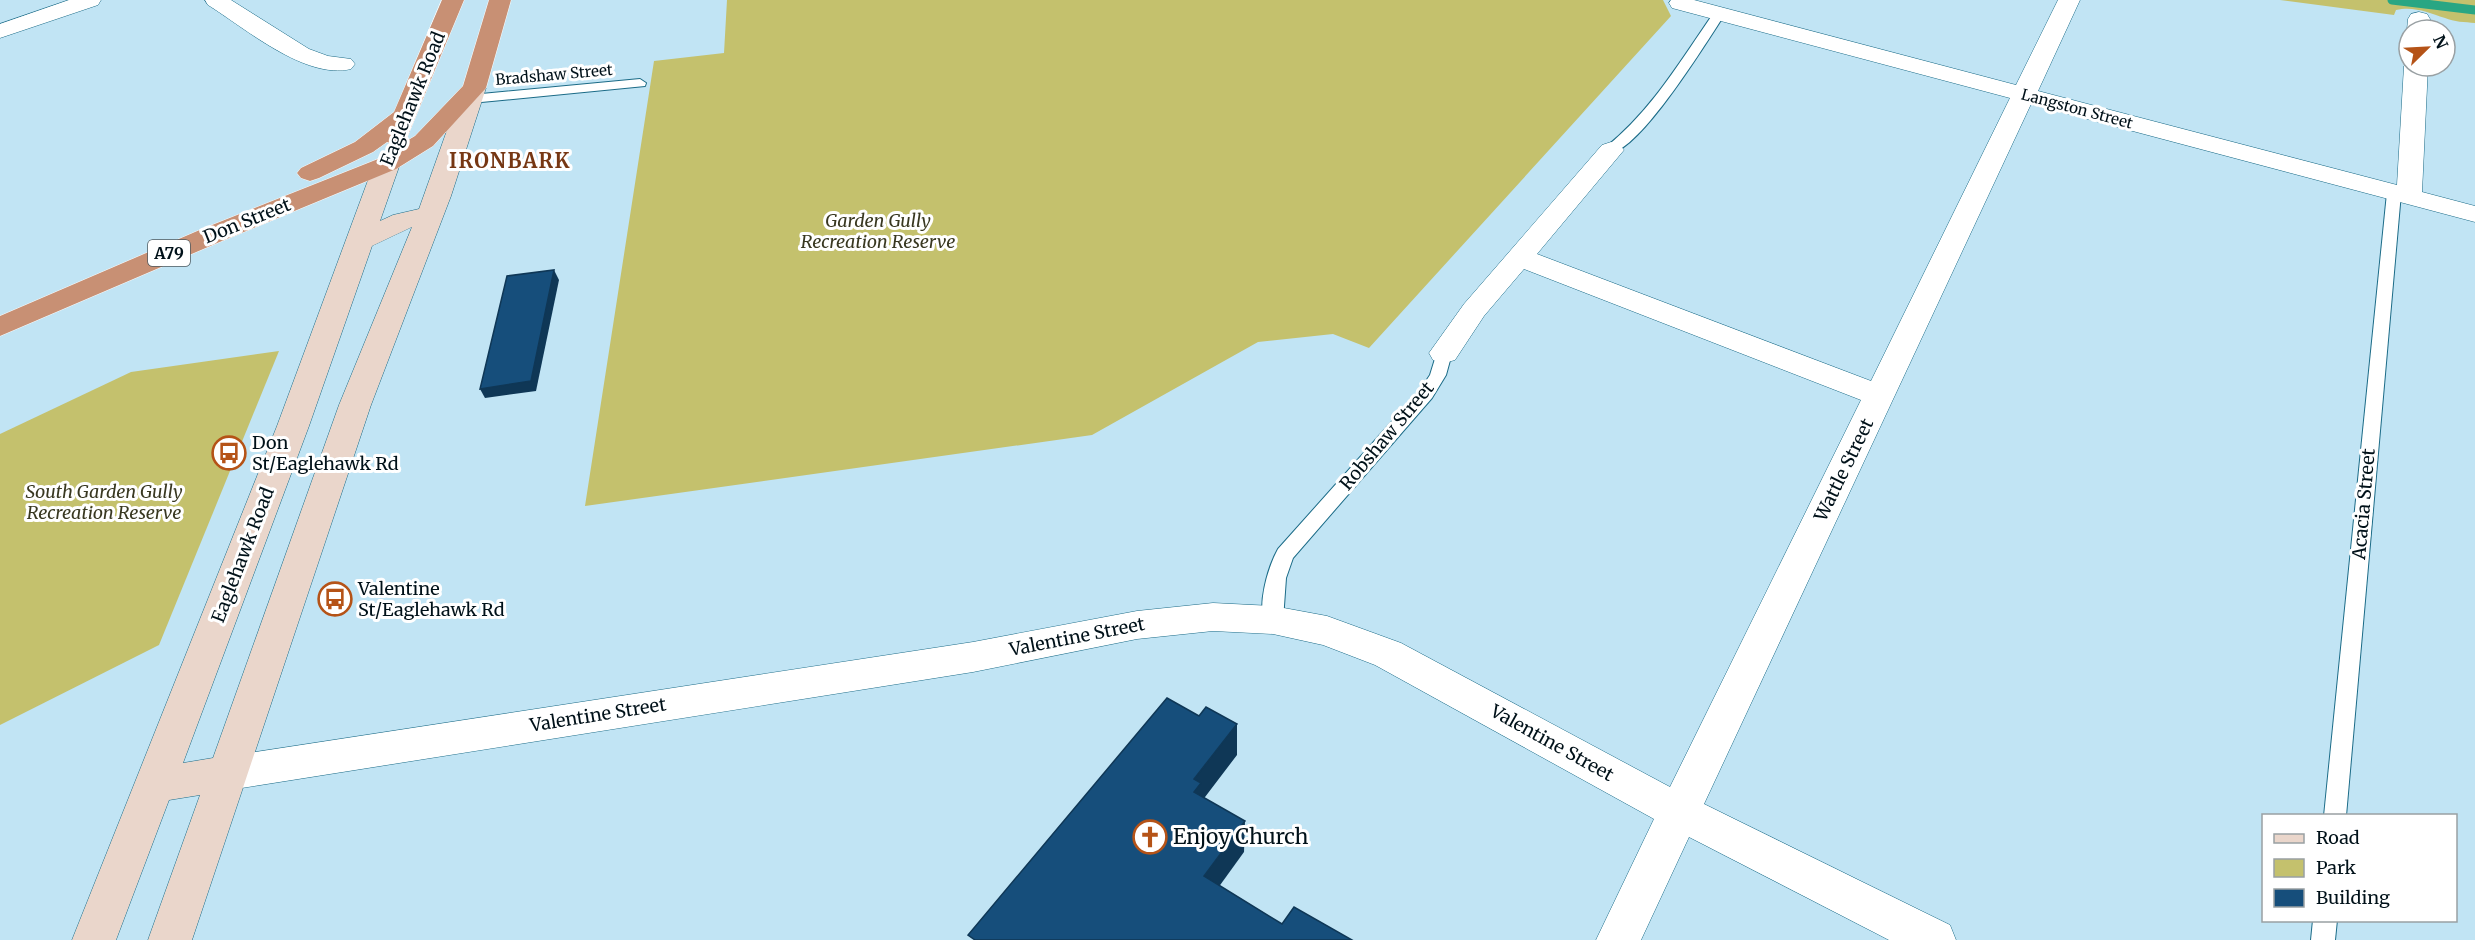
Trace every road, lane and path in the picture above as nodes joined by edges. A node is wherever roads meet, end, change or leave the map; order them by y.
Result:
1 (90, 0) edge
2 (216, 0) edge
3 (453, 0) edge
4 (500, 0) edge
5 (2069, 0) edge
6 (1680, 3) dead end
7 (1719, 14) junction
8 (0, 30) edge
9 (343, 64) dead end
10 (2415, 78) edge
11 (640, 83) dead end
12 (473, 93) junction
13 (2022, 94) junction
14 (402, 117) junction
15 (1611, 150) joint
16 (387, 164) junction
17 (2402, 195) junction
18 (2475, 214) edge
19 (430, 215) junction
20 (359, 241) junction
21 (1519, 257) junction
22 (0, 304) edge
23 (0, 327) edge
24 (1444, 353) joint
25 (1880, 396) junction
26 (1273, 620) junction
27 (229, 773) junction
28 (154, 785) junction
29 (1678, 812) junction
30 (2335, 814) edge
31 (2325, 922) edge
32 (94, 940) edge
33 (170, 940) edge
34 (1618, 940) edge
35 (1934, 940) edge
36 (2323, 940) edge

1 - 8 street
2 - 9 street
3 - 14 highway, Eaglehawk Road / A79
4 - 12 highway, A79
5 - 13 street, Wattle Street
6 - 7 street, Langston Street
7 - 13 street, Langston Street
7 - 15 lane, Robshaw Street
10 - 17 street, Acacia Street
11 - 12 lane, Bradshaw Street
12 - 16 highway, Don Street / A79
12 - 19 main road
13 - 17 street, Langston Street
13 - 25 street, Wattle Street
14 - 16 highway, Eaglehawk Road
14 - 22 highway, Don Street / A79
15 - 21 street, Robshaw Street
16 - 20 main road, Eaglehawk Road
16 - 23 highway, Don Street / A79
17 - 18 street, Langston Street
17 - 30 lane, Acacia Street
19 - 20 main road
19 - 27 main road
20 - 28 main road, Eaglehawk Road
21 - 24 street, Robshaw Street
21 - 25 street
24 - 26 lane, Robshaw Street
25 - 29 street, Wattle Street
26 - 27 street, Valentine Street
26 - 29 street, Valentine Street
27 - 28 main road, Valentine Street
27 - 33 main road
28 - 32 main road, Eaglehawk Road
29 - 34 street, Wattle Street
29 - 35 street, Valentine Street
31 - 36 lane

